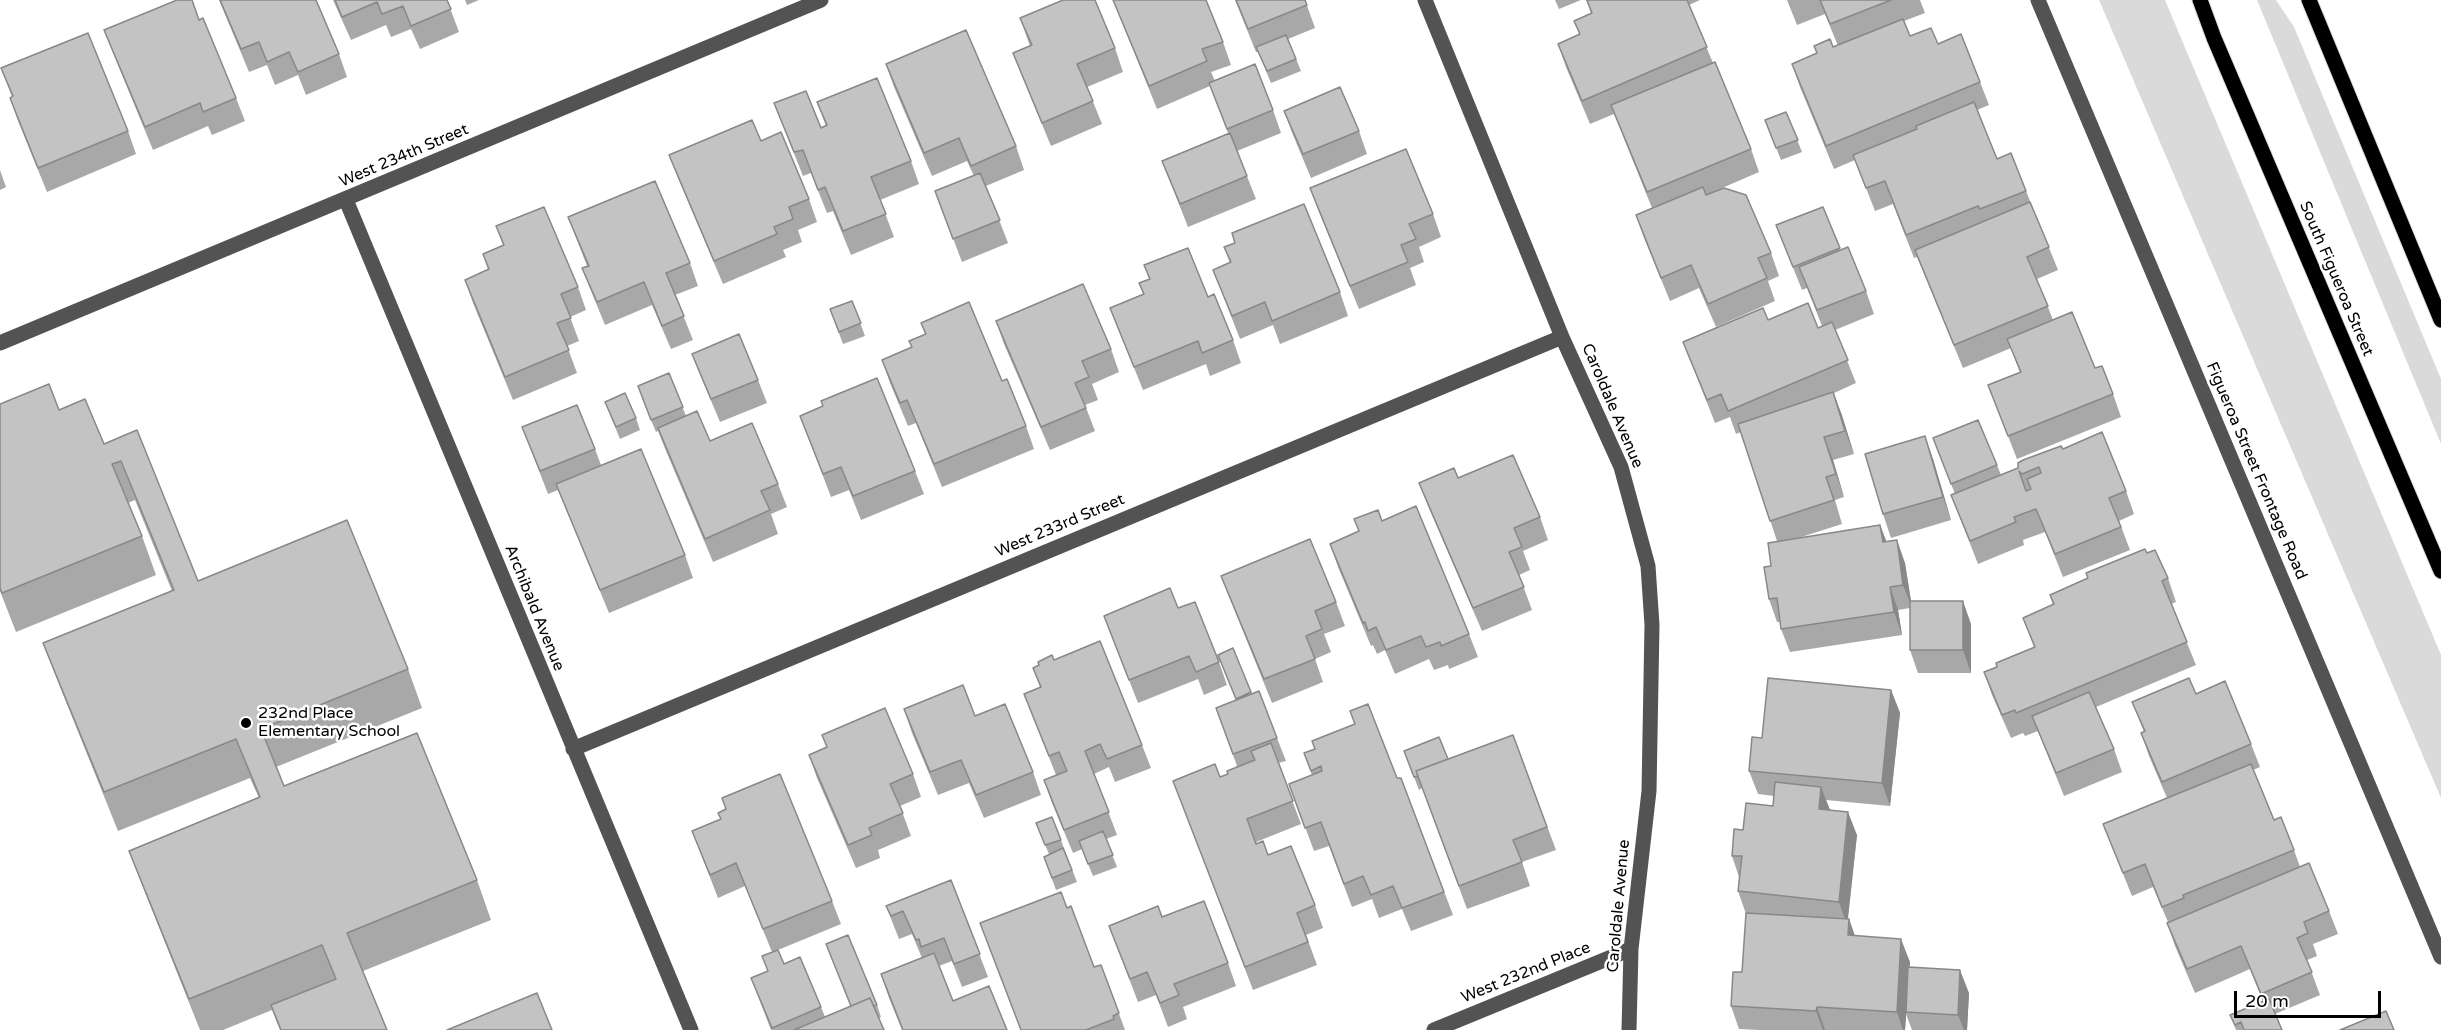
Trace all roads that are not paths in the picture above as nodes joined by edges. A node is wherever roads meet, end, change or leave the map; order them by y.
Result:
1 (821, 0) edge
2 (1425, 0) edge
3 (2038, 0) edge
4 (2200, 0) edge
5 (2309, 0) edge
6 (346, 200) junction
7 (2441, 320) edge
8 (1562, 337) junction
9 (0, 343) edge
10 (2441, 571) edge
11 (573, 749) junction
12 (1631, 949) junction
13 (2441, 957) edge
14 (691, 1030) edge
15 (1434, 1030) edge
16 (1629, 1030) edge

1 - 6 street, West 234th Street
2 - 8 street, Caroldale Avenue
3 - 13 street, Figueroa Street Frontage Road
4 - 10 main road, South Figueroa Street
5 - 7 main road
6 - 9 street, West 234th Street
6 - 11 street, Archibald Avenue
8 - 11 street, West 233rd Street
8 - 12 street, Caroldale Avenue
11 - 14 street, Archibald Avenue
12 - 15 street, West 232nd Place
12 - 16 street, Caroldale Avenue

